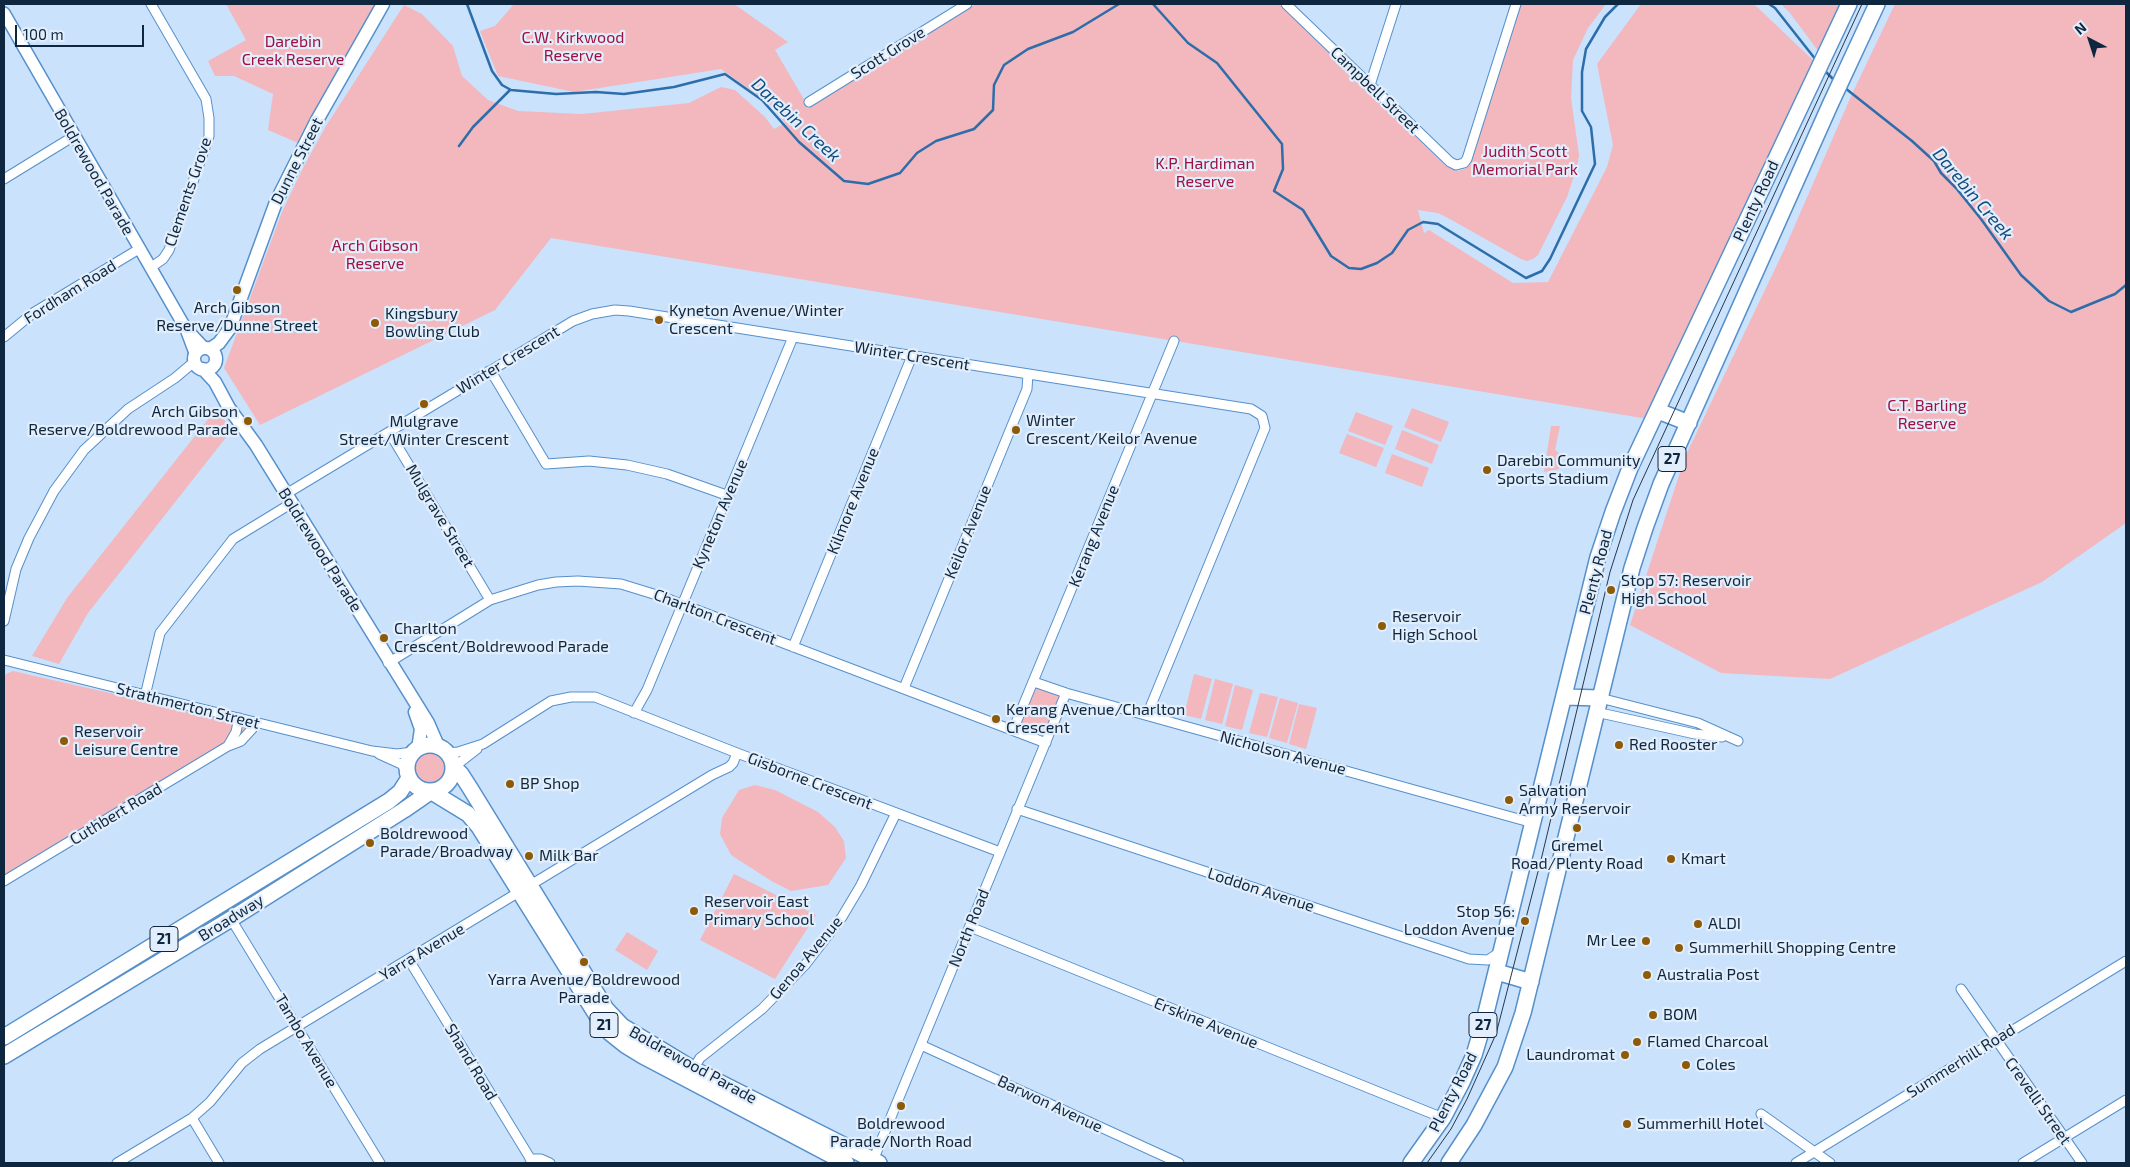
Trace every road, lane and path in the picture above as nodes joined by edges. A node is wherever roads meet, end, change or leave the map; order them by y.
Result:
1 (151, 4) edge
2 (383, 4) edge
3 (967, 4) edge
4 (1286, 4) edge
5 (1396, 4) edge
6 (1516, 4) edge
7 (1849, 4) edge
8 (1878, 4) edge
9 (4, 13) edge
10 (7, 26) edge
11 (1370, 84) junction
12 (809, 102) dead end
13 (74, 136) junction
14 (4, 179) edge
15 (139, 249) junction
16 (150, 268) junction
17 (4, 337) edge
18 (793, 337) junction
19 (1174, 341) dead end
20 (912, 356) junction
21 (205, 360) junction
22 (489, 372) junction
23 (1028, 374) junction
24 (1153, 394) junction
25 (1658, 411) junction
26 (1689, 423) junction
27 (389, 432) junction
28 (728, 496) junction
29 (289, 499) junction
30 (490, 600) junction
31 (682, 604) junction
32 (4, 620) edge
33 (793, 647) junction
34 (4, 660) edge
35 (387, 660) junction
36 (1034, 682) junction
37 (904, 688) junction
38 (1066, 693) junction
39 (145, 696) junction
40 (1565, 697) junction
41 (1598, 705) junction
42 (637, 715) junction
43 (1147, 715) junction
44 (239, 718) junction
45 (256, 722) junction
46 (1013, 730) junction
47 (1046, 743) junction
48 (482, 744) junction
49 (228, 746) junction
50 (416, 750) junction
51 (372, 751) junction
52 (733, 752) junction
53 (448, 758) junction
54 (408, 773) junction
55 (431, 792) junction
56 (1018, 809) junction
57 (896, 813) junction
58 (1533, 823) junction
59 (486, 826) junction
60 (1000, 852) junction
61 (292, 861) junction
62 (309, 869) junction
63 (4, 882) edge
64 (525, 889) junction
65 (231, 919) junction
66 (970, 927) junction
67 (1502, 950) junction
68 (409, 960) junction
69 (2126, 961) edge
70 (1496, 972) junction
71 (1531, 982) junction
72 (1961, 989) dead end
73 (29, 1022) junction
74 (298, 1028) junction
75 (43, 1032) junction
76 (4, 1037) edge
77 (1996, 1039) junction
78 (921, 1045) junction
79 (4, 1056) edge
80 (690, 1075) junction
81 (2126, 1100) edge
82 (1762, 1114) dead end
83 (192, 1118) junction
84 (1443, 1118) junction
85 (2064, 1138) junction
86 (1815, 1151) junction
87 (532, 1161) edge
88 (875, 1162) edge
89 (117, 1163) edge
90 (220, 1163) edge
91 (380, 1163) edge
92 (550, 1163) edge
93 (846, 1163) edge
94 (1179, 1163) edge
95 (1411, 1163) edge
96 (1449, 1163) edge
97 (1796, 1163) edge
98 (1830, 1163) edge
99 (2023, 1163) edge
100 (2082, 1163) edge

1 - 16 street, Clements Grove
2 - 21 main road, Dunne Street
3 - 12 street, Scott Grove
4 - 11 street, Campbell Street
5 - 11 street
6 - 11 street, Campbell Street
7 - 25 main road, Plenty Road / 27
8 - 26 main road, Plenty Road / 27
9 - 10 street, Boldrewood Parade
10 - 13 street, Boldrewood Parade
13 - 14 street
13 - 15 street, Boldrewood Parade
15 - 16 street, Boldrewood Parade
15 - 17 street, Fordham Road
16 - 21 street, Boldrewood Parade
18 - 20 street, Winter Crescent
18 - 22 street, Winter Crescent
18 - 28 street, Kyneton Avenue
19 - 24 street, Kerang Avenue
20 - 23 street, Winter Crescent
20 - 33 street, Kilmore Avenue
21 - 29 main road, Boldrewood Parade
21 - 32 street
22 - 27 street, Winter Crescent
22 - 28 street
23 - 24 street, Winter Crescent
23 - 37 street, Keilor Avenue
24 - 36 street, Kerang Avenue
24 - 43 street, Winter Crescent
25 - 26 main road
25 - 40 main road, Plenty Road / 27
26 - 41 main road, Plenty Road / 27
27 - 29 street, Winter Crescent
27 - 30 street, Mulgrave Street
28 - 31 street, Kyneton Avenue
29 - 35 main road, Boldrewood Parade
29 - 39 street, Winter Crescent
30 - 31 street, Charlton Crescent
30 - 35 street, Charlton Crescent
31 - 33 street, Charlton Crescent
31 - 42 street, Kyneton Avenue
33 - 37 street, Charlton Crescent
34 - 39 street, Strathmerton Street
35 - 50 main road, Boldrewood Parade
35 - 53 main road, Boldrewood Parade
36 - 38 street, Nicholson Avenue
36 - 46 street, Kerang Avenue
37 - 46 street, Charlton Crescent
38 - 43 street, Nicholson Avenue
38 - 47 street, North Road
39 - 44 street, Strathmerton Street
40 - 41 main road
40 - 58 main road, Plenty Road / 27
41 - 41 street
41 - 71 main road, Plenty Road / 27
42 - 48 street, Gisborne Crescent
42 - 52 street, Gisborne Crescent
43 - 58 street, Nicholson Avenue
44 - 45 street, Strathmerton Street
44 - 49 street
45 - 49 street, Cuthbert Road
45 - 51 street, Strathmerton Street
46 - 47 street, Charlton Crescent
47 - 56 street, North Road
48 - 53 street, Gisborne Crescent
48 - 53 street
49 - 63 street, Cuthbert Road
50 - 51 street, Strathmerton Street
50 - 53 main road
50 - 54 main road, 21
51 - 54 street, Strathmerton Street
52 - 57 street, Gisborne Crescent
52 - 64 street, Yarra Avenue
53 - 55 main road, 21
53 - 59 main road, Boldrewood Parade / 21
54 - 55 main road, 21
54 - 61 main road, Broadway / 21
55 - 59 main road, Boldrewood Parade / 21
55 - 62 main road, Broadway / 21
56 - 60 street, North Road
56 - 67 street, Loddon Avenue
57 - 60 street, Gisborne Crescent
57 - 80 street, Genoa Avenue
58 - 67 main road, Plenty Road / 27
59 - 64 main road, Boldrewood Parade / 21
60 - 66 street, North Road
61 - 62 main road
61 - 73 main road, Broadway / 21
62 - 65 main road, Broadway / 21
64 - 68 street, Yarra Avenue
64 - 80 main road, Boldrewood Parade / 21
65 - 74 street, Tambo Avenue
65 - 75 main road, Broadway / 21
66 - 78 street, North Road
66 - 84 street, Erskine Avenue
67 - 70 main road, Plenty Road / 27
68 - 74 street, Yarra Avenue
68 - 87 street, Shand Road
69 - 77 street, Summerhill Road
70 - 71 main road
70 - 84 main road, Plenty Road / 27
71 - 96 main road, Plenty Road / 27
72 - 77 street, Crevelli Street
73 - 75 main road
73 - 76 main road, Broadway / 21
74 - 83 street, Yarra Avenue
74 - 91 street, Tambo Avenue
75 - 79 main road, Broadway / 21
77 - 85 street, Crevelli Street
77 - 86 street, Summerhill Road
78 - 88 street, North Road
78 - 94 street, Barwon Avenue
80 - 88 main road, Boldrewood Parade / 21
80 - 93 main road, Boldrewood Parade / 21
81 - 85 street
82 - 86 street
83 - 89 street, Yarra Avenue
83 - 90 street
84 - 95 main road, Plenty Road / 27
85 - 99 street
85 - 100 street, Crevelli Street
86 - 97 street, Summerhill Road
86 - 98 street
87 - 92 street

